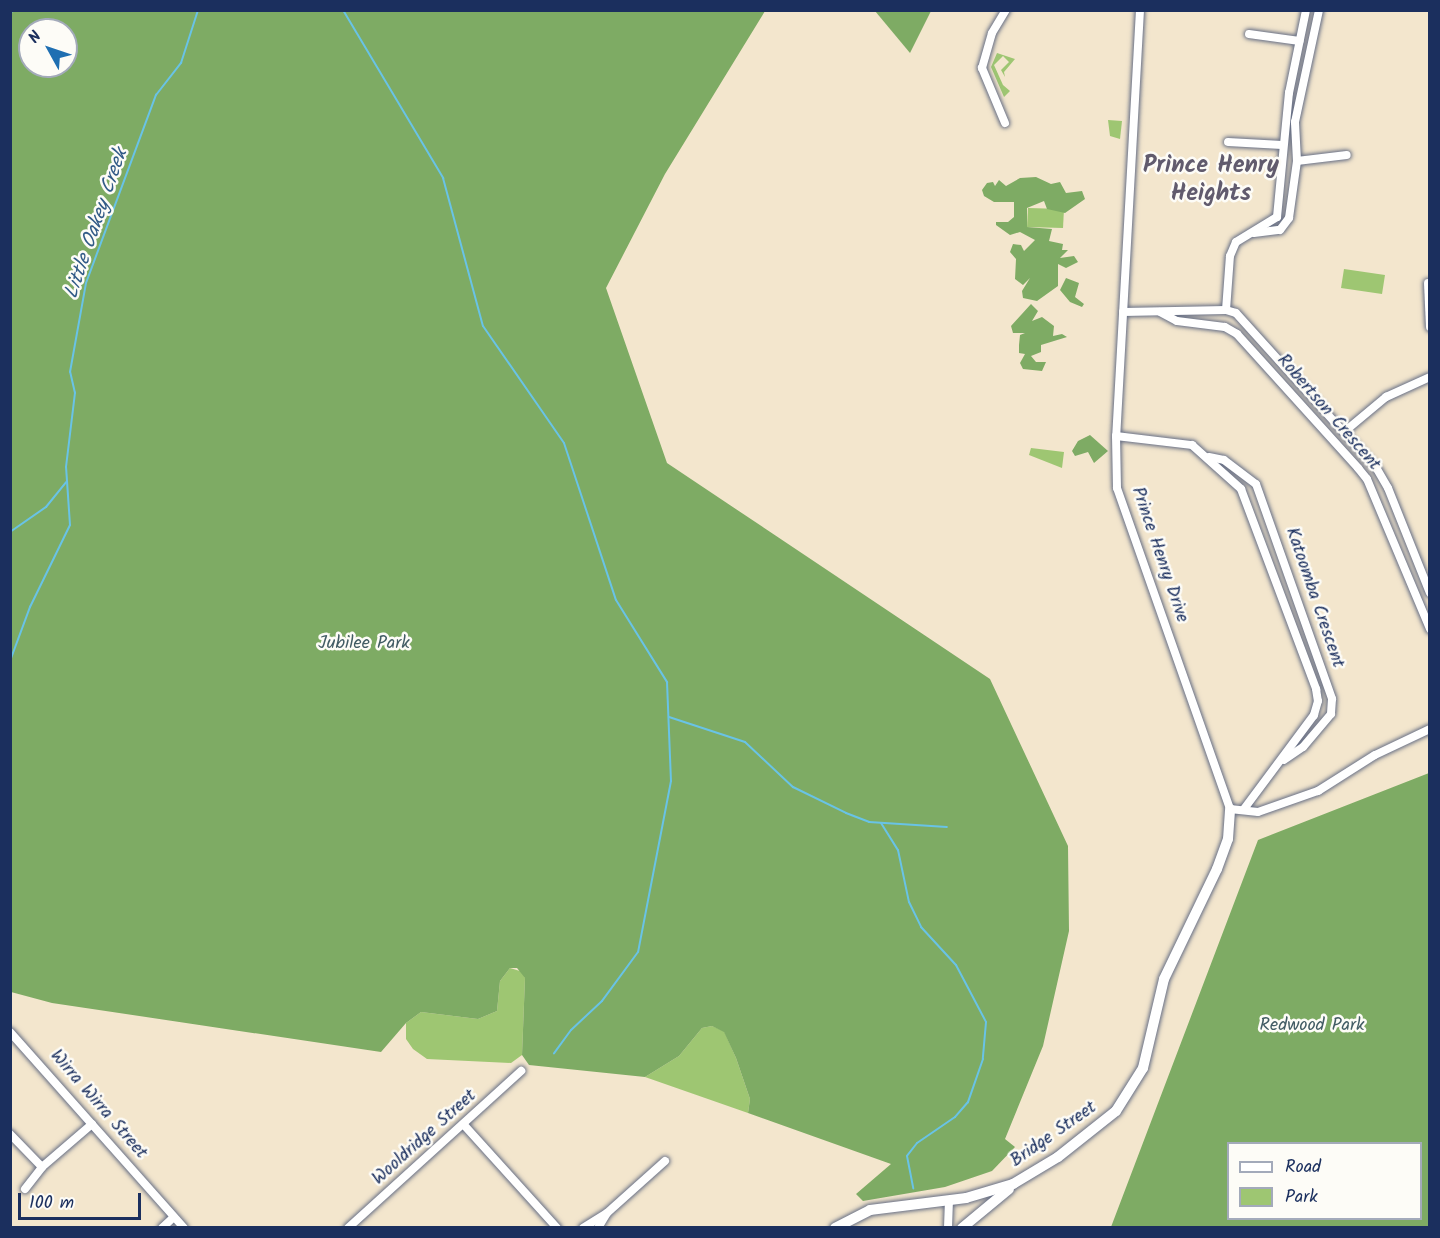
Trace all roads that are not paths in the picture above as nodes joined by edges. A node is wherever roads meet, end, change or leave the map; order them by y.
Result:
1 (1006, 10) edge
2 (1140, 10) edge
3 (1306, 10) edge
4 (1318, 10) edge
5 (1249, 34) dead end
6 (1300, 40) junction
7 (1005, 123) dead end
8 (1228, 142) dead end
9 (1282, 145) junction
10 (1347, 155) dead end
11 (1297, 161) junction
12 (1254, 233) junction
13 (1428, 284) edge
14 (1226, 310) junction
15 (1123, 312) junction
16 (1160, 312) junction
17 (1430, 327) edge
18 (1430, 378) edge
19 (1344, 432) junction
20 (1116, 436) junction
21 (1209, 456) junction
22 (1430, 592) edge
23 (1430, 629) edge
24 (1430, 729) edge
25 (1283, 761) junction
26 (1230, 809) junction
27 (1244, 809) junction
28 (10, 1032) edge
29 (521, 1071) dead end
30 (92, 1124) junction
31 (464, 1125) junction
32 (10, 1134) edge
33 (665, 1161) dead end
34 (42, 1167) junction
35 (1013, 1184) junction
36 (25, 1189) dead end
37 (949, 1201) junction
38 (607, 1213) junction
39 (174, 1217) junction
40 (162, 1227) edge
41 (184, 1227) edge
42 (348, 1227) edge
43 (556, 1227) edge
44 (583, 1227) edge
45 (598, 1227) edge
46 (835, 1227) edge
47 (948, 1227) edge
48 (962, 1227) edge

1 - 7 street
2 - 15 street, Prince Henry Drive
3 - 6 street
4 - 11 street
5 - 6 street
6 - 9 street
8 - 9 street
9 - 12 street
10 - 11 street
11 - 12 street
12 - 14 street
13 - 17 street
14 - 16 street, Robertson Crescent
14 - 19 street, Robertson Crescent
15 - 16 street, Robertson Crescent
15 - 20 street, Prince Henry Drive
16 - 23 street, Robertson Crescent
18 - 19 street
19 - 22 street, Robertson Crescent
20 - 21 street, Katoomba Crescent
20 - 26 street, Prince Henry Drive
21 - 25 street, Katoomba Crescent
21 - 25 street, Katoomba Crescent
24 - 27 street
25 - 27 street, Katoomba Crescent
26 - 27 street
26 - 35 street, Bridge Street
28 - 30 street, Wirra Wirra Street
29 - 31 street, Wooldridge Street
30 - 34 street
30 - 39 street, Wirra Wirra Street
31 - 42 street, Wooldridge Street
31 - 43 street
32 - 34 street
33 - 38 street
34 - 36 street
35 - 37 street, Bridge Street
35 - 48 street
37 - 46 street, Bridge Street
37 - 47 street
38 - 44 street
38 - 45 street
39 - 40 street
39 - 41 street, Wirra Wirra Street

